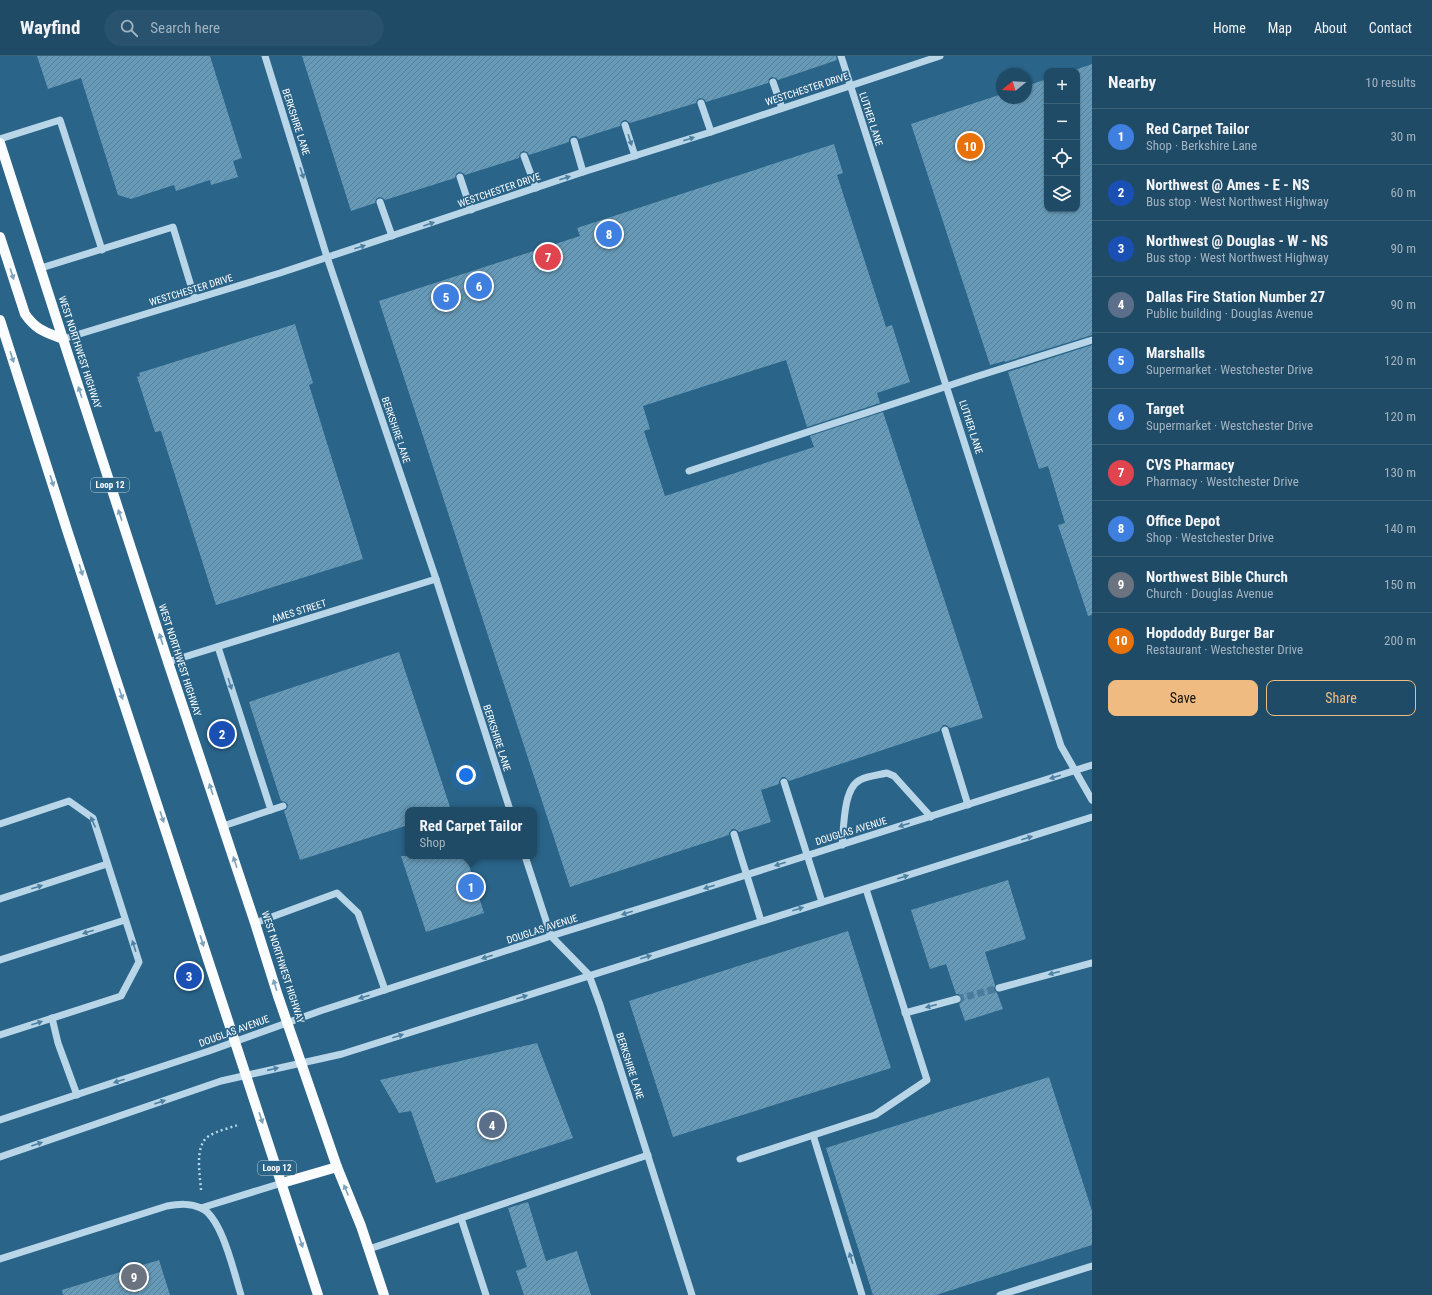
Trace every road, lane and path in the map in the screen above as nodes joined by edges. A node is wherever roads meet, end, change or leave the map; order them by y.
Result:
1 (265, 56) edge
2 (841, 56) edge
3 (940, 56) edge
4 (773, 82) dead end
5 (850, 85) junction
6 (701, 103) dead end
7 (782, 108) junction
8 (625, 125) dead end
9 (712, 132) junction
10 (0, 139) edge
11 (574, 141) dead end
12 (0, 143) edge
13 (524, 156) dead end
14 (635, 156) junction
15 (584, 172) junction
16 (460, 177) dead end
17 (536, 188) junction
18 (380, 202) dead end
19 (471, 210) junction
20 (392, 236) junction
21 (0, 237) edge
22 (102, 250) junction
23 (327, 257) junction
24 (41, 268) junction
25 (195, 298) junction
26 (0, 320) edge
27 (63, 339) junction
28 (1092, 340) edge
29 (947, 386) junction
30 (689, 471) dead end
31 (436, 580) junction
32 (218, 647) junction
33 (168, 662) junction
34 (945, 730) dead end
35 (1092, 765) edge
36 (1076, 771) junction
37 (784, 782) dead end
38 (1092, 800) edge
39 (968, 805) junction
40 (283, 806) dead end
41 (509, 807) edge
42 (271, 810) junction
43 (931, 817) junction
44 (1092, 817) edge
45 (0, 824) edge
46 (223, 826) junction
47 (734, 834) dead end
48 (842, 845) junction
49 (808, 856) junction
50 (526, 859) edge
51 (107, 864) junction
52 (746, 875) junction
53 (866, 889) junction
54 (0, 899) edge
55 (822, 902) junction
56 (125, 920) junction
57 (761, 921) junction
58 (255, 922) junction
59 (551, 936) junction
60 (0, 960) edge
61 (1092, 962) edge
62 (589, 975) junction
63 (999, 988) tunnel mouth
64 (385, 990) junction
65 (957, 999) tunnel mouth
66 (905, 1013) junction
67 (52, 1018) junction
68 (288, 1022) junction
69 (0, 1035) edge
70 (236, 1041) junction
71 (302, 1062) junction
72 (247, 1075) junction
73 (77, 1095) junction
74 (0, 1120) edge
75 (238, 1124) dead end
76 (813, 1135) junction
77 (648, 1155) junction
78 (0, 1157) edge
79 (740, 1159) dead end
80 (337, 1167) junction
81 (282, 1183) junction
82 (201, 1208) junction
83 (461, 1218) junction
84 (369, 1249) junction
85 (0, 1259) edge
86 (1092, 1266) edge
87 (241, 1295) edge
88 (318, 1295) edge
89 (384, 1295) edge
90 (486, 1295) edge
91 (692, 1295) edge
92 (862, 1295) edge
93 (1000, 1295) edge

1 -> 23 street, BERKSHIRE LANE
2 - 5 street, LUTHER LANE
3 - 5 street, WESTCHESTER DRIVE
4 - 7 street
5 - 7 street, WESTCHESTER DRIVE
5 - 29 street, LUTHER LANE
6 - 9 street
7 - 9 street, WESTCHESTER DRIVE
8 -> 14 street
14 -> 9 street, WESTCHESTER DRIVE
10 - 22 street
11 - 15 street
12 - 24 main road, WEST NORTHWEST HIGHWAY / Loop 12
13 - 17 street
14 - 15 street, WESTCHESTER DRIVE
17 -> 15 street, WESTCHESTER DRIVE
16 - 19 street
17 - 19 street, WESTCHESTER DRIVE
18 - 20 street
20 -> 19 street, WESTCHESTER DRIVE
23 -> 20 street, WESTCHESTER DRIVE
21 -> 27 main road
22 - 24 street
22 - 25 street
23 - 25 street, WESTCHESTER DRIVE
23 - 31 street, BERKSHIRE LANE
24 - 27 main road, WEST NORTHWEST HIGHWAY / Loop 12
25 - 27 street, WESTCHESTER DRIVE
26 -> 70 main road, Loop 12
33 -> 27 main road, WEST NORTHWEST HIGHWAY / Loop 12
28 - 29 street
29 - 30 street
29 - 36 street, LUTHER LANE
31 - 32 street, AMES STREET
31 - 41 street, BERKSHIRE LANE
32 - 33 street, AMES STREET
32 -> 42 street
46 -> 33 main road, WEST NORTHWEST HIGHWAY / Loop 12
34 - 39 street
35 - 36 street, DOUGLAS AVENUE
36 - 38 street, LUTHER LANE
36 -> 39 street, DOUGLAS AVENUE
37 - 49 street
39 - 43 street, DOUGLAS AVENUE
40 - 42 street
42 - 46 street
43 -> 48 street, DOUGLAS AVENUE
43 - 48 street
53 -> 44 street
51 -> 45 street
58 -> 46 main road, WEST NORTHWEST HIGHWAY / Loop 12
47 - 52 street
48 - 49 street, DOUGLAS AVENUE
49 -> 52 street, DOUGLAS AVENUE
49 - 55 street
50 - 59 street, BERKSHIRE LANE
54 -> 51 street
51 - 56 street
52 - 57 street
52 -> 59 street, DOUGLAS AVENUE
53 - 55 street
53 - 66 street
57 -> 55 street
56 -> 60 street
67 -> 56 street
62 -> 57 street
58 - 64 street
68 -> 58 main road, WEST NORTHWEST HIGHWAY / Loop 12
59 - 62 street, BERKSHIRE LANE
59 -> 64 street, DOUGLAS AVENUE
61 -> 63 street
71 -> 62 street
62 - 77 street, BERKSHIRE LANE
64 -> 68 street, DOUGLAS AVENUE
65 -> 66 street
66 - 76 street
69 -> 67 street
67 - 73 street
68 - 70 street, DOUGLAS AVENUE
68 - 71 main road, WEST NORTHWEST HIGHWAY / Loop 12
70 - 72 main road, Loop 12
70 -> 73 street, DOUGLAS AVENUE
72 -> 71 street
71 - 80 main road, WEST NORTHWEST HIGHWAY / Loop 12
78 -> 72 street
72 -> 81 main road, Loop 12
73 - 74 street, DOUGLAS AVENUE
75 - 82 path
76 - 79 street
92 -> 76 street
77 - 83 street
77 - 91 street, BERKSHIRE LANE
80 - 81 main road
84 -> 80 main road, WEST NORTHWEST HIGHWAY / Loop 12
81 - 82 street
81 -> 88 main road, Loop 12
82 - 85 street
82 - 87 street
83 - 84 street
83 - 90 street
84 - 89 main road, WEST NORTHWEST HIGHWAY / Loop 12
86 - 93 street

